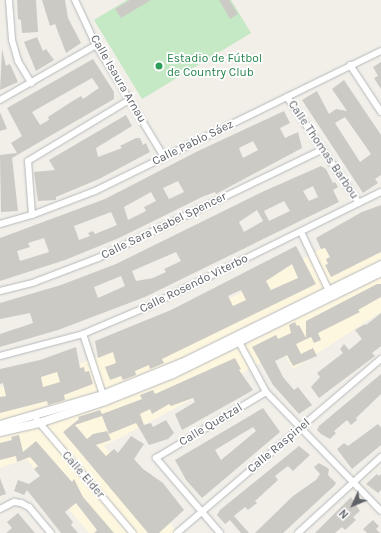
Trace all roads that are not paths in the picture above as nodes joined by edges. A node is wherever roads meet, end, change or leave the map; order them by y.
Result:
1 (8, 0) edge
2 (75, 0) edge
3 (96, 45) junction
4 (381, 51) edge
5 (350, 65) junction
6 (31, 83) junction
7 (287, 97) junction
8 (0, 100) edge
9 (129, 100) junction
10 (381, 112) edge
11 (323, 149) junction
12 (164, 157) junction
13 (381, 192) edge
14 (359, 203) junction
15 (32, 215) junction
16 (0, 224) edge
17 (301, 232) junction
18 (381, 265) edge
19 (381, 272) edge
20 (0, 291) edge
21 (330, 293) junction
22 (83, 334) junction
23 (239, 342) junction
24 (0, 356) edge
25 (381, 359) edge
26 (266, 392) junction
27 (104, 398) junction
28 (37, 420) junction
29 (0, 425) edge
30 (300, 428) junction
31 (0, 432) edge
32 (381, 457) edge
33 (353, 482) junction
34 (0, 509) edge
35 (381, 511) edge
36 (202, 512) junction
37 (51, 533) edge
38 (133, 533) edge
39 (177, 533) edge
40 (220, 533) edge
41 (298, 533) edge

1 - 6 street
2 - 3 street, Calle Isaura Arnau
3 - 6 street
3 - 9 street, Calle Isaura Arnau
4 - 5 street, Calle Pablo Sáez
5 - 7 street, Calle Pablo Sáez
5 - 10 street
6 - 8 street
7 - 11 street, Calle Thomas Barbou
7 - 12 street, Calle Pablo Sáez
9 - 12 street, Calle Isaura Arnau
9 - 15 street
11 - 14 street, Calle Thomas Barbou
11 - 20 street, Calle Sara Isabel Spencer
12 - 15 street, Calle Pablo Sáez
13 - 14 street, Calle Rosendo Viterbo
14 - 17 street, Calle Rosendo Viterbo
15 - 16 street, Calle Pablo Sáez
17 - 21 street
17 - 22 street, Calle Rosendo Viterbo
18 - 21 street
19 - 21 street
21 - 23 street
21 - 27 street
22 - 24 street, Calle Rosendo Viterbo
22 - 27 street
23 - 26 street
23 - 27 street
25 - 30 street, Calle Raspinel
26 - 30 street
26 - 36 street, Calle Quetzal
27 - 28 street
28 - 29 street
28 - 31 street
28 - 38 street, Calle Eider
30 - 33 street
30 - 36 street, Calle Raspinel
32 - 33 street
33 - 35 street
33 - 41 street
34 - 37 street
36 - 39 street, Calle Raspinel
36 - 40 street

